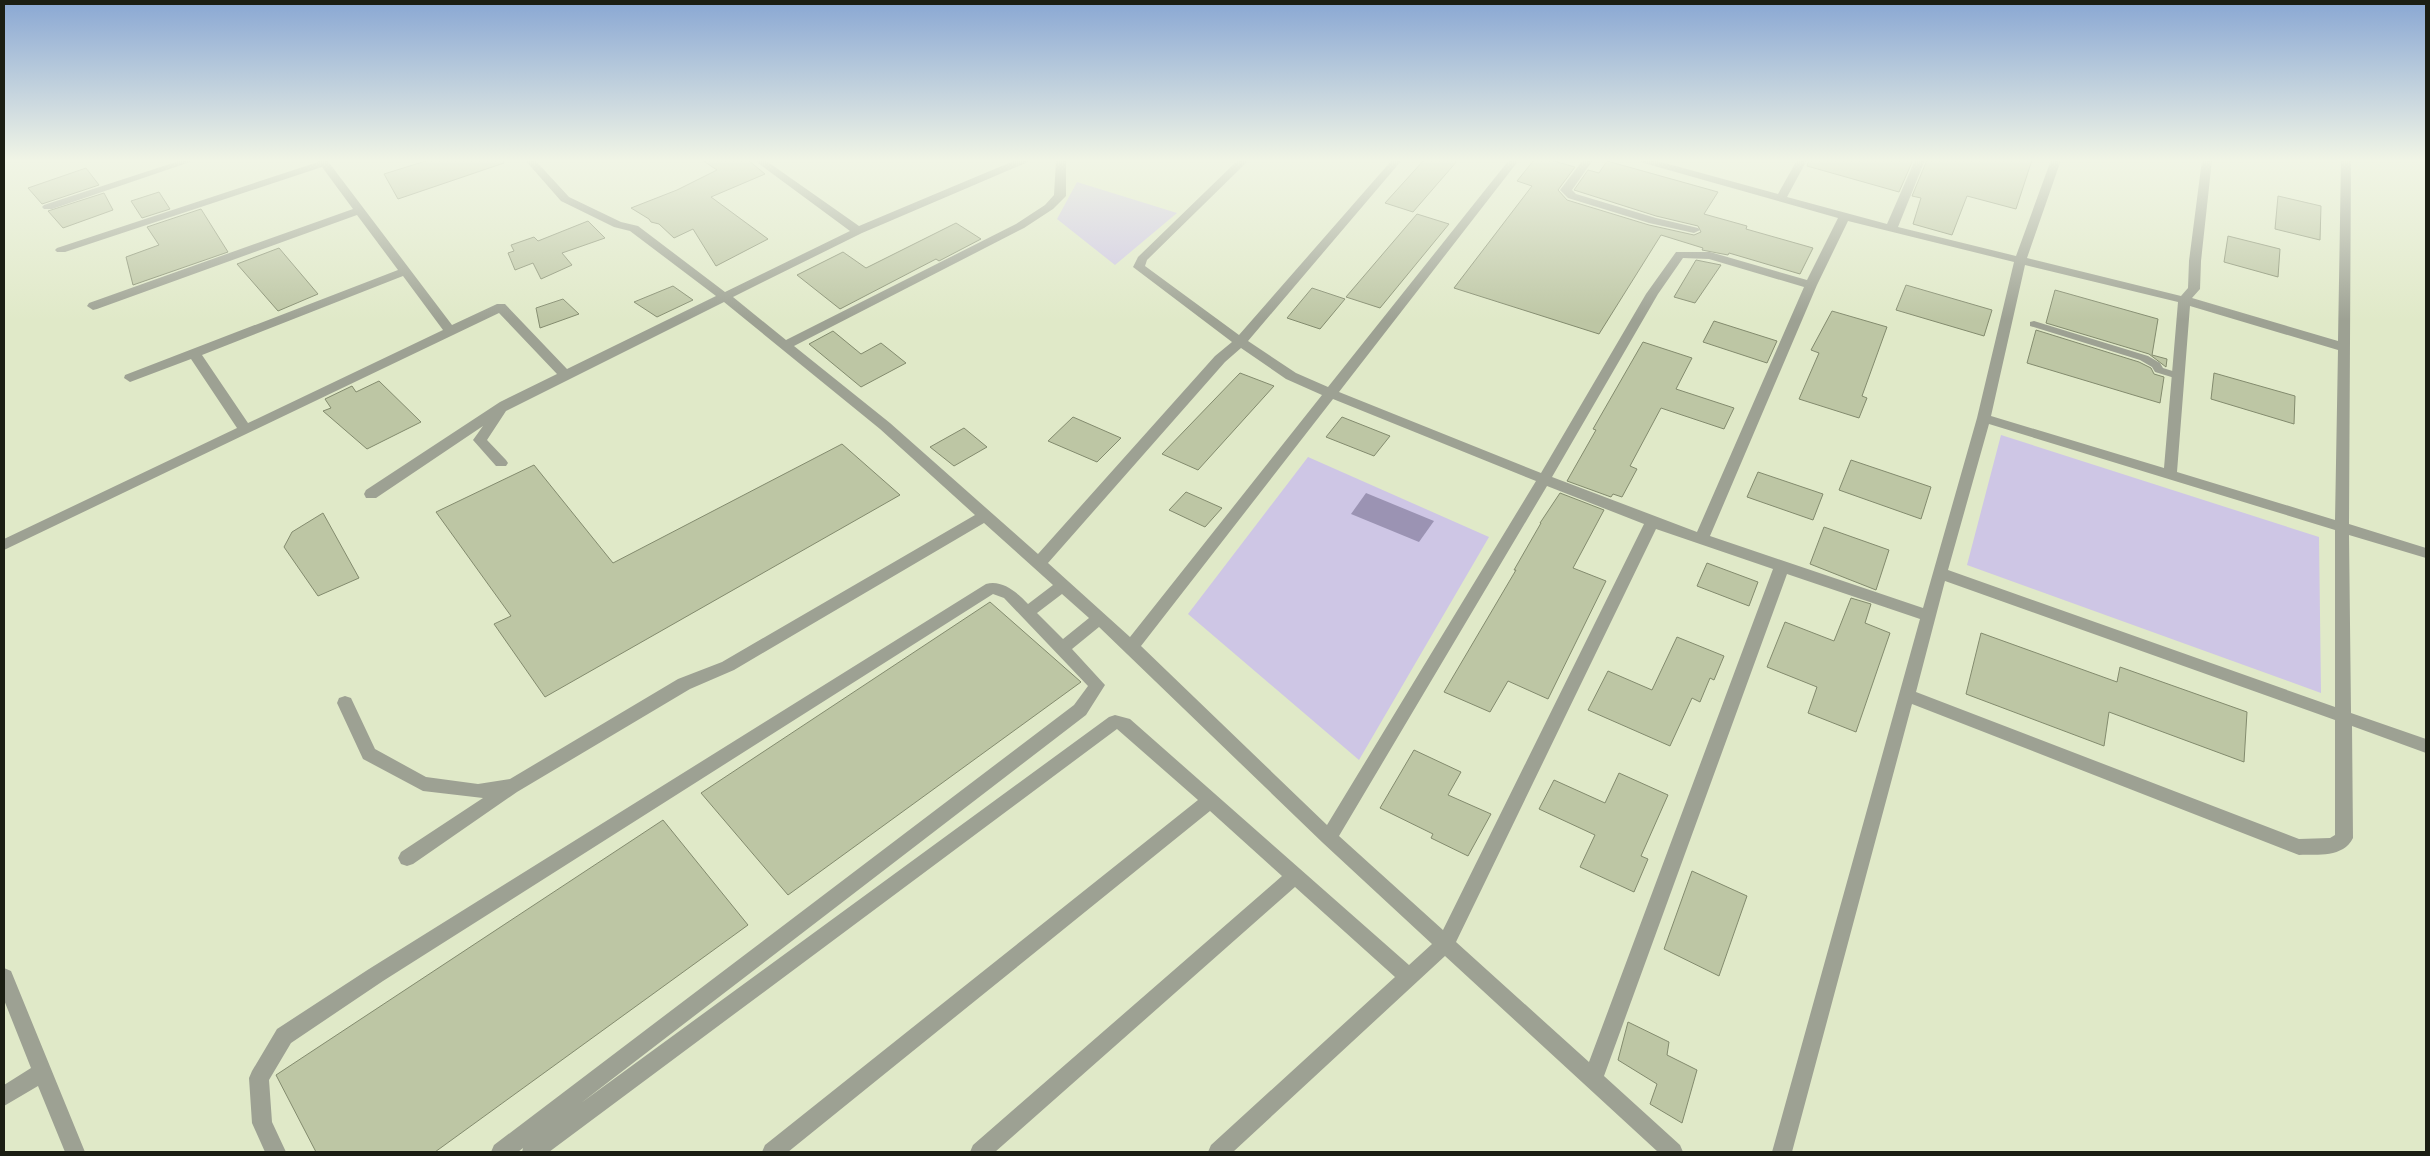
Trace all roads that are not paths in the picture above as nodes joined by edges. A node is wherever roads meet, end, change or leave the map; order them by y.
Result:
1 (167, 214) edge
2 (348, 214) edge
3 (362, 214) edge
4 (596, 214) edge
5 (834, 214) edge
6 (898, 214) edge
7 (1039, 214) edge
8 (1188, 214) edge
9 (1351, 214) edge
10 (1472, 214) edge
11 (1629, 214) edge
12 (1841, 214) edge
13 (1897, 214) edge
14 (2037, 214) edge
15 (2201, 214) edge
16 (2345, 214) edge
17 (1845, 215) junction
18 (1891, 229) junction
19 (1694, 230) dead end
20 (858, 231) junction
21 (61, 250) dead end
22 (2020, 261) junction
23 (405, 271) junction
24 (1811, 285) junction
25 (725, 297) junction
26 (2184, 300) junction
27 (93, 306) dead end
28 (2034, 324) dead end
29 (450, 331) junction
30 (1240, 342) junction
31 (786, 346) junction
32 (2343, 347) junction
33 (194, 354) junction
34 (565, 375) junction
35 (2178, 376) junction
36 (130, 378) dead end
37 (1331, 393) junction
38 (505, 405) junction
39 (1984, 418) junction
40 (245, 429) junction
41 (501, 463) dead end
42 (2170, 474) junction
43 (1544, 479) junction
44 (371, 494) dead end
45 (985, 516) junction
46 (1652, 522) junction
47 (2342, 527) junction
48 (1702, 538) junction
49 (4, 545) edge
50 (2426, 553) edge
51 (1038, 564) junction
52 (1782, 566) junction
53 (1940, 573) junction
54 (1063, 586) junction
55 (1028, 612) junction
56 (1928, 616) junction
57 (1099, 618) junction
58 (1131, 647) junction
59 (1063, 648) junction
60 (1907, 695) junction
61 (344, 702) dead end
62 (2343, 716) junction
63 (2426, 746) edge
64 (514, 786) junction
65 (1210, 800) junction
66 (1329, 838) junction
67 (408, 858) dead end
68 (1295, 876) junction
69 (1445, 944) junction
70 (1409, 977) junction
71 (4, 978) edge
72 (42, 1072) junction
73 (1593, 1079) junction
74 (4, 1096) edge
75 (75, 1152) edge
76 (276, 1152) edge
77 (501, 1152) edge
78 (532, 1152) edge
79 (772, 1152) edge
80 (980, 1152) edge
81 (1218, 1152) edge
82 (1673, 1152) edge
83 (1782, 1152) edge

1 - 21 street
2 - 27 street
3 - 23 street
4 - 25 street
5 - 20 street
6 - 20 street
7 - 31 street
8 - 30 street
9 - 30 street
10 - 37 street
11 - 19 street
12 - 17 street
13 - 18 street
14 - 22 street
15 - 26 street
16 - 32 street
17 - 18 street
17 - 24 street
18 - 22 street
20 - 25 street
22 - 26 street
22 - 39 street
23 - 29 street
23 - 33 street
24 - 43 street
24 - 48 street
25 - 31 street
25 - 34 street
26 - 32 street
26 - 35 street
28 - 35 lane
29 - 34 street
29 - 40 street
30 - 37 street
30 - 51 street
31 - 45 street
32 - 47 street
33 - 36 street
33 - 40 street
34 - 38 street
35 - 42 street
37 - 43 street
37 - 58 street
38 - 41 street
38 - 44 street
39 - 42 street
39 - 53 street
40 - 49 street
42 - 47 street
43 - 46 street
43 - 66 street
45 - 51 street
45 - 64 street
46 - 48 street
46 - 69 street
47 - 50 street
47 - 62 street
48 - 52 street
51 - 54 street
52 - 56 street
52 - 73 street
53 - 56 street
53 - 62 street
54 - 55 street
54 - 57 street
55 - 59 street
55 - 76 street
56 - 60 street
57 - 58 street
57 - 59 street
58 - 66 street
59 - 77 street
60 - 62 street
60 - 83 street
61 - 64 street
62 - 63 street
64 - 67 street
65 - 68 street
65 - 78 street
65 - 79 street
66 - 69 street
68 - 70 street
68 - 80 street
69 - 70 street
69 - 73 street
70 - 81 street
71 - 72 street
72 - 74 street
72 - 75 street
73 - 82 street

